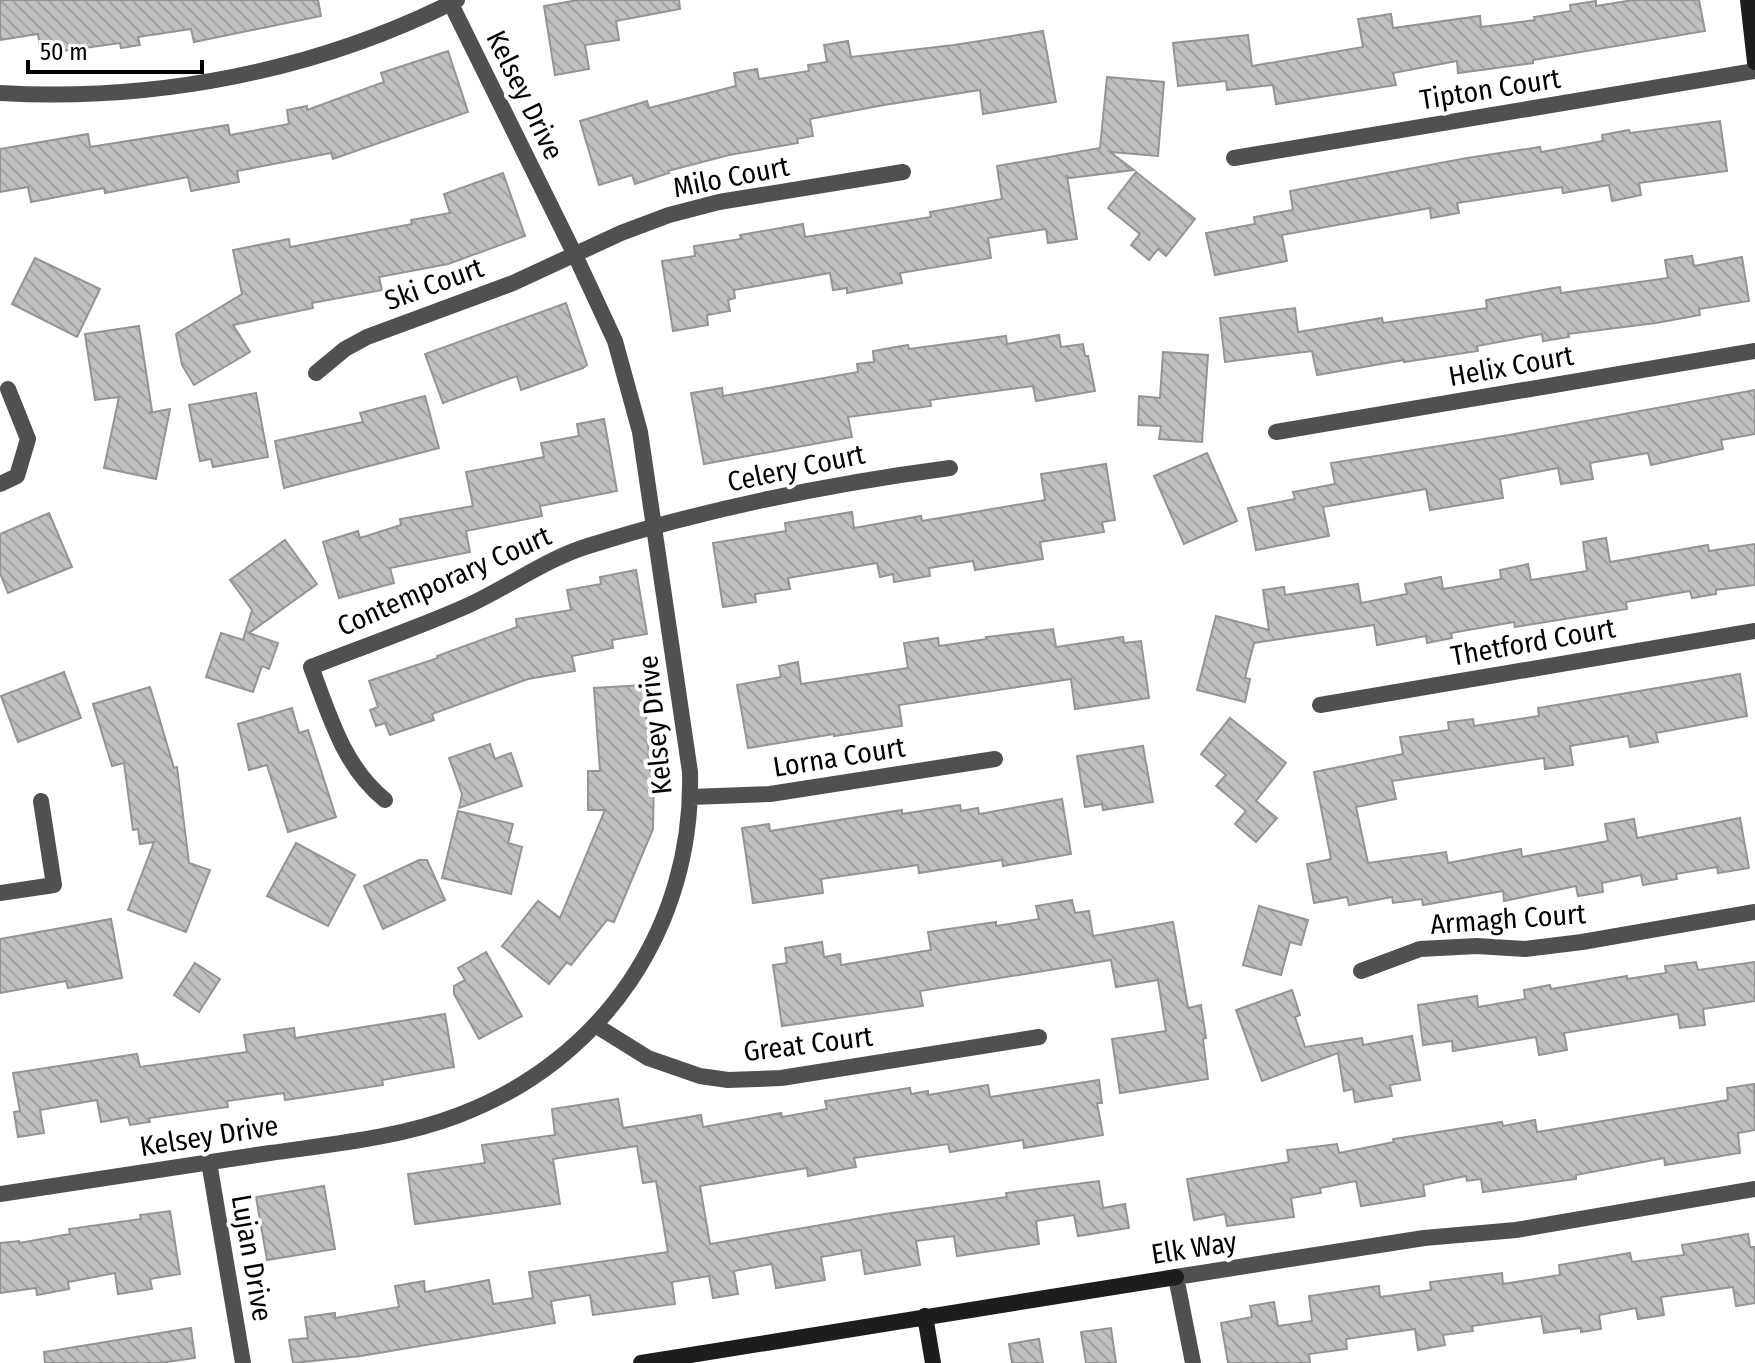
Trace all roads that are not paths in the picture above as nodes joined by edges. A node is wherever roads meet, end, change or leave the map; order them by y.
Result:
1 (1748, 0) edge
2 (452, 1) edge
3 (1755, 62) edge
4 (1755, 71) edge
5 (0, 93) edge
6 (1234, 158) dead end
7 (903, 172) dead end
8 (575, 255) junction
9 (1755, 351) edge
10 (316, 373) dead end
11 (8, 389) dead end
12 (1276, 432) dead end
13 (950, 468) dead end
14 (0, 484) edge
15 (655, 528) junction
16 (1755, 631) edge
17 (1320, 705) dead end
18 (995, 759) dead end
19 (691, 797) junction
20 (385, 800) dead end
21 (41, 801) dead end
22 (0, 893) edge
23 (1755, 912) edge
24 (1361, 971) dead end
25 (595, 1025) junction
26 (1039, 1037) dead end
27 (209, 1162) junction
28 (1755, 1189) edge
29 (0, 1194) edge
30 (1176, 1277) junction
31 (925, 1316) junction
32 (243, 1363) edge
33 (641, 1363) edge
34 (933, 1363) edge
35 (1193, 1363) edge

1 - 3 street
2 - 5 street
2 - 8 street, Kelsey Drive
4 - 6 street, Tipton Court
7 - 8 street, Milo Court
8 - 10 street, Ski Court
8 - 15 street, Kelsey Drive
9 - 12 street, Helix Court
11 - 14 street
13 - 15 street, Celery Court
15 - 19 street, Kelsey Drive
15 - 20 street, Contemporary Court
16 - 17 street, Thetford Court
18 - 19 street, Lorna Court
19 - 25 street, Kelsey Drive
21 - 22 street
23 - 24 street, Armagh Court
25 - 26 street, Great Court
25 - 27 street, Kelsey Drive
27 - 29 street, Kelsey Drive
27 - 32 street, Lujan Drive
28 - 30 street, Elk Way
30 - 31 street, Elk Way
30 - 35 street
31 - 33 street, Elk Way
31 - 34 street

